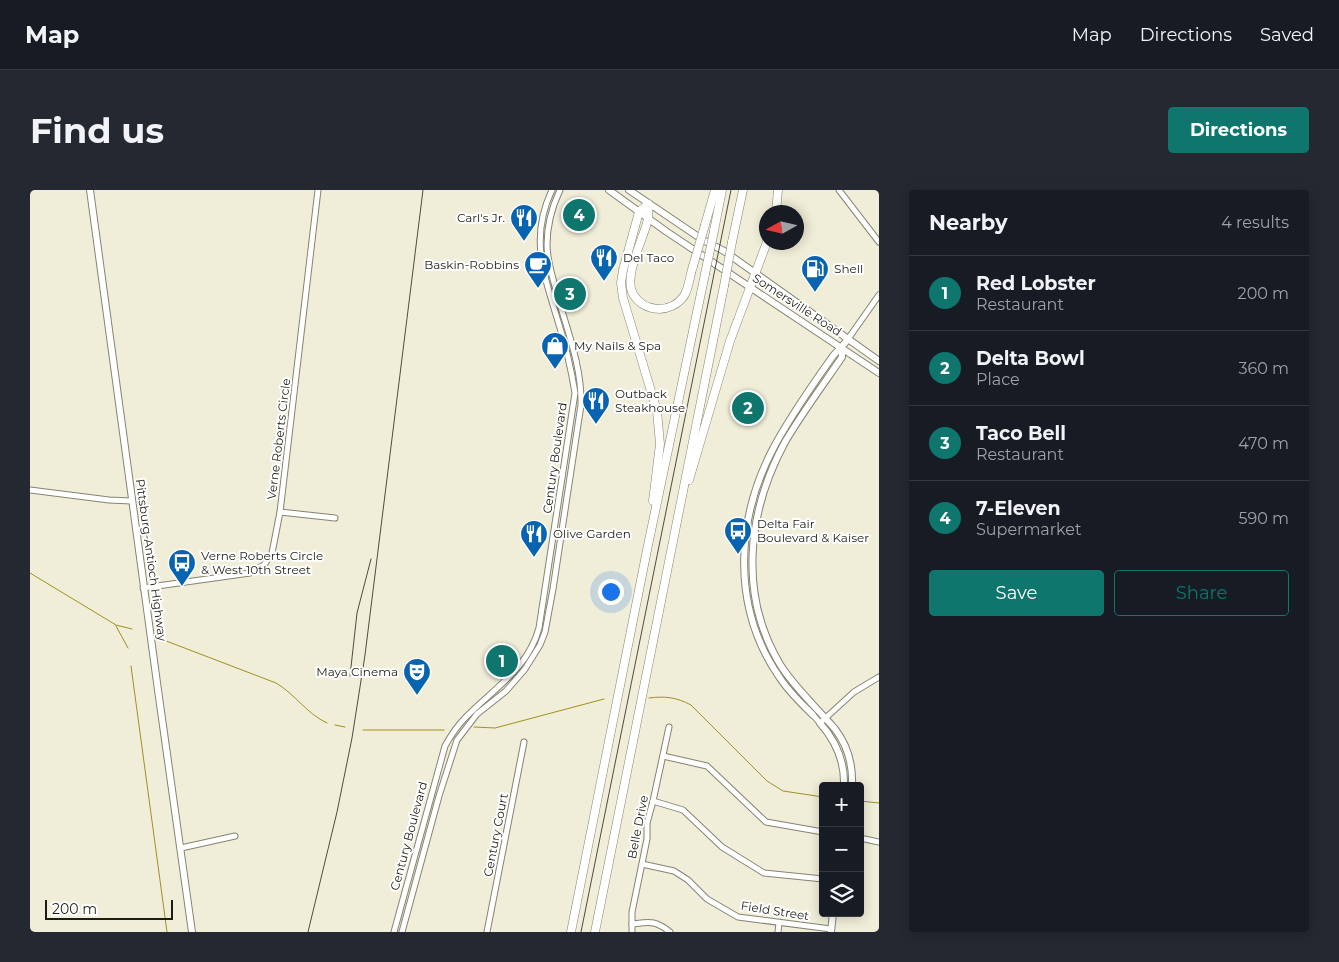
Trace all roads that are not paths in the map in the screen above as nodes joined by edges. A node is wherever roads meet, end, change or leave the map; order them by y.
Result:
1 (90, 190) edge
2 (318, 190) edge
3 (552, 190) edge
4 (560, 190) edge
5 (609, 190) edge
6 (630, 190) edge
7 (715, 190) edge
8 (722, 190) edge
9 (743, 190) edge
10 (778, 190) edge
11 (840, 190) edge
12 (648, 204) junction
13 (777, 205) edge
14 (639, 212) junction
15 (648, 219) junction
16 (879, 242) edge
17 (764, 250) edge
18 (755, 274) junction
19 (750, 287) junction
20 (879, 296) edge
21 (848, 339) junction
22 (842, 348) junction
23 (879, 360) edge
24 (879, 373) edge
25 (796, 410) junction
26 (803, 414) junction
27 (30, 490) edge
28 (132, 502) junction
29 (280, 512) junction
30 (334, 518) dead end
31 (674, 534) junction
32 (647, 550) junction
33 (144, 588) junction
34 (879, 677) edge
35 (813, 715) joint
36 (826, 717) junction
37 (820, 723) junction
38 (669, 727) dead end
39 (524, 742) dead end
40 (663, 756) junction
41 (844, 782) edge
42 (852, 782) edge
43 (653, 802) junction
44 (819, 831) edge
45 (235, 836) dead end
46 (864, 839) edge
47 (879, 842) edge
48 (180, 848) junction
49 (642, 864) junction
50 (819, 879) edge
51 (833, 917) edge
52 (779, 923) junction
53 (632, 924) junction
54 (831, 931) edge
55 (192, 932) edge
56 (394, 932) edge
57 (402, 932) edge
58 (487, 932) edge
59 (571, 932) edge
60 (595, 932) edge
61 (632, 932) edge
62 (670, 932) edge
63 (778, 932) edge

1 - 28 main road, Pittsburg-Antioch Highway
2 - 29 street, Verne Roberts Circle
3 - 56 street, Century Boulevard
4 - 57 street, Century Boulevard
5 - 14 main road, Somersville Road
6 - 12 main road, Somersville Road
7 - 15 highway, bridge
8 - 32 highway, bridge
9 - 31 highway, bridge
10 - 13 highway
11 - 16 street
12 - 14 highway
12 - 15 highway
12 - 18 main road, Somersville Road
14 - 15 main road, Somersville Road
14 - 32 highway
15 - 19 main road, Somersville Road
17 - 18 highway
18 - 19 highway
18 - 21 main road, Somersville Road
19 - 22 main road, Somersville Road
19 - 31 highway
20 - 21 street
21 - 22 main road
21 - 23 main road, Somersville Road
22 - 24 main road, Somersville Road
22 - 25 main road
22 - 26 main road
25 - 26 main road
25 - 35 main road
26 - 36 main road
27 - 28 street
28 - 33 main road, Pittsburg-Antioch Highway
29 - 30 street
29 - 33 street, Verne Roberts Circle
31 - 60 highway
32 - 59 highway
33 - 48 main road, Pittsburg-Antioch Highway
34 - 36 street
35 - 37 street
36 - 37 street
36 - 42 main road
37 - 41 main road
38 - 40 street, Belle Drive
39 - 58 street, Century Court
40 - 43 street, Belle Drive
40 - 44 street
43 - 49 street, Belle Drive
43 - 50 street
45 - 48 street
46 - 47 street
48 - 55 main road, Pittsburg-Antioch Highway
49 - 52 street, Field Street
49 - 53 street, Belle Drive
51 - 54 main road
52 - 54 street, Field Street
52 - 63 street
53 - 61 street, Belle Drive
53 - 62 street

